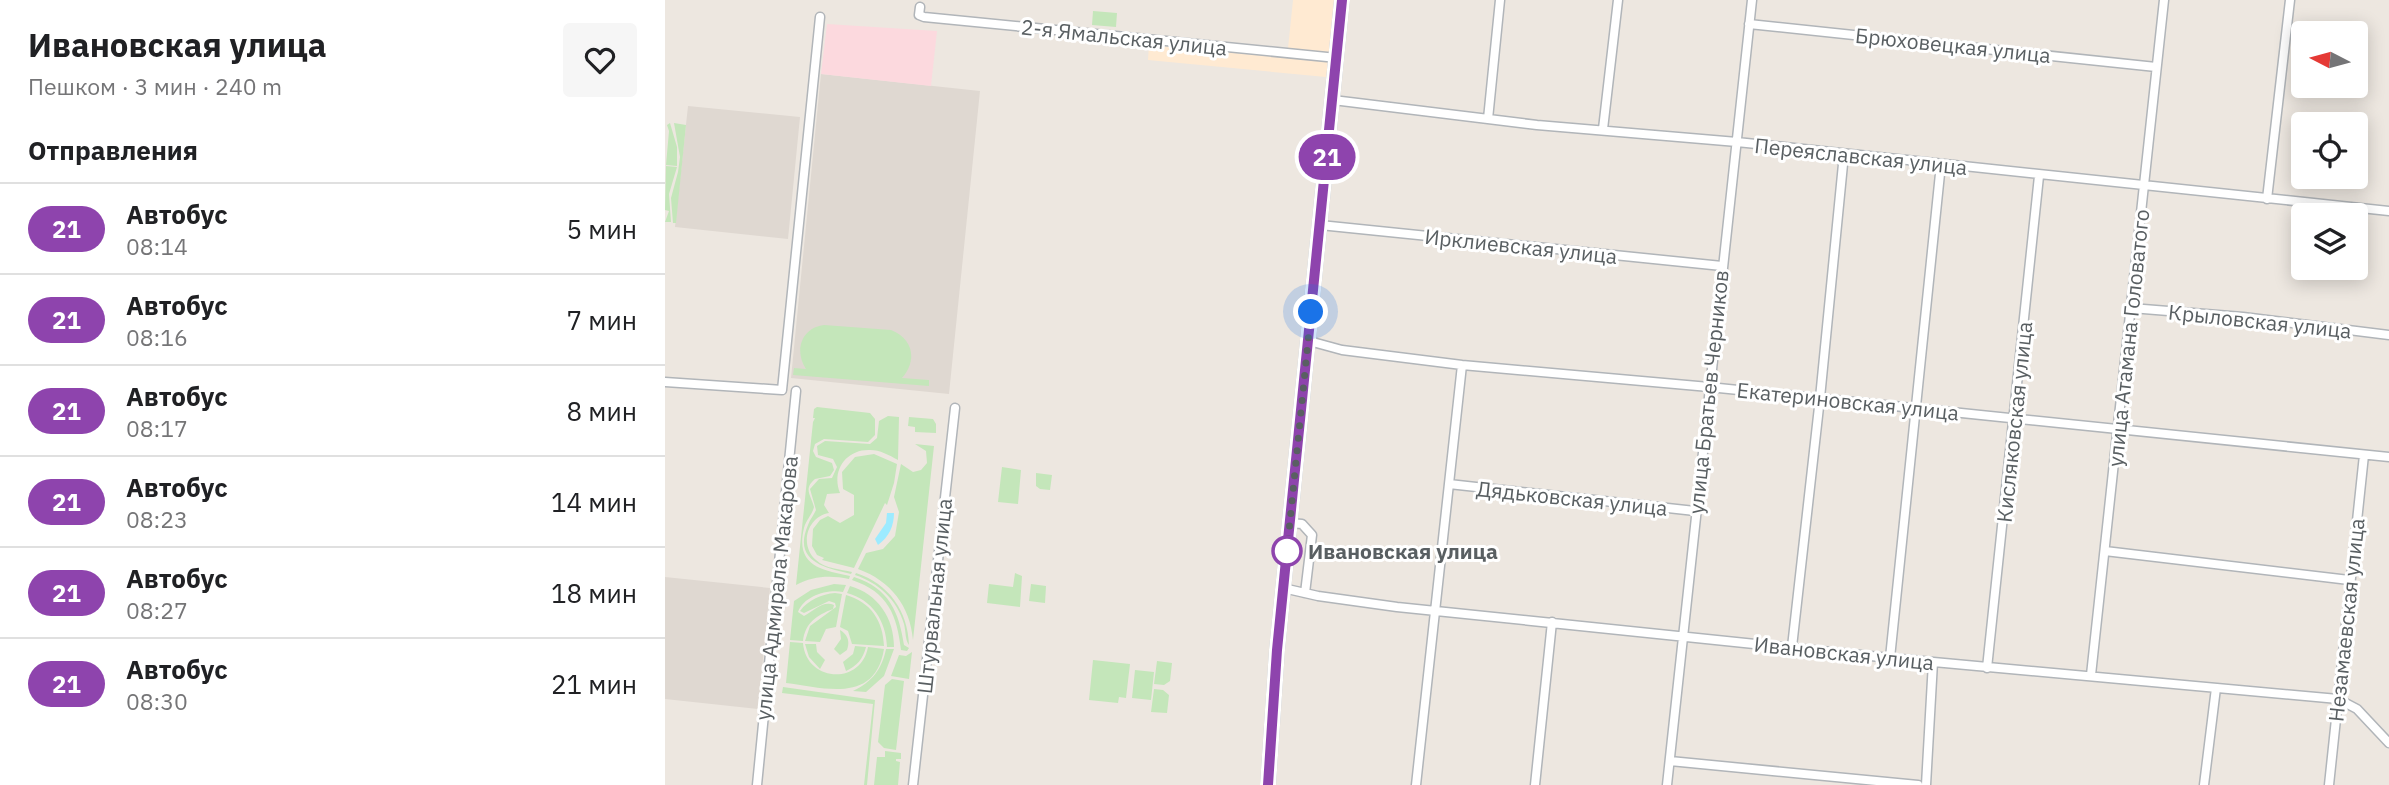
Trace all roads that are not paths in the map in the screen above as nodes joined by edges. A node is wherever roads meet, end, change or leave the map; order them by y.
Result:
1 (1342, 0) edge
2 (1500, 0) edge
3 (1618, 0) edge
4 (1752, 0) edge
5 (2164, 0) edge
6 (2290, 0) edge
7 (920, 7) dead end
8 (820, 17) dead end
9 (1749, 24) junction
10 (1337, 58) junction
11 (2156, 67) junction
12 (1333, 100) junction
13 (1488, 119) junction
14 (1603, 129) junction
15 (1737, 142) junction
16 (1844, 154) junction
17 (1941, 164) junction
18 (2039, 176) junction
19 (2143, 186) junction
20 (2267, 199) junction
21 (2389, 211) edge
22 (1320, 225) junction
23 (1722, 266) junction
24 (2131, 308) junction
25 (2389, 335) edge
26 (1308, 341) junction
27 (1462, 365) junction
28 (665, 382) edge
29 (1709, 387) junction
30 (796, 391) dead end
31 (1820, 398) junction
32 (955, 408) dead end
33 (1915, 408) junction
34 (2015, 420) junction
35 (2118, 430) junction
36 (2364, 455) junction
37 (2389, 457) edge
38 (1449, 484) junction
39 (1695, 511) junction
40 (1290, 523) junction
41 (2105, 551) junction
42 (2349, 580) junction
43 (1283, 588) junction
44 (1305, 593) junction
45 (1435, 610) junction
46 (1552, 622) junction
47 (1682, 636) junction
48 (1792, 647) junction
49 (1889, 659) junction
50 (1933, 662) junction
51 (1987, 667) junction
52 (2091, 675) junction
53 (2216, 688) junction
54 (2338, 699) junction
55 (2389, 743) edge
56 (1670, 761) junction
57 (757, 785) edge
58 (913, 785) edge
59 (1268, 785) edge
60 (1416, 785) edge
61 (1535, 785) edge
62 (1667, 785) edge
63 (1918, 785) edge
64 (1926, 785) edge
65 (2204, 785) edge
66 (2329, 785) edge

1 - 10 main road
2 - 13 street
3 - 14 street
4 - 9 street, улица Братьев Черников
5 - 11 street, улица Атамана Головатого
6 - 20 street
7 - 10 street, 2-я Ямальская улица
8 - 28 street
9 - 11 street, Брюховецкая улица
9 - 15 street, улица Братьев Черников
10 - 12 main road
11 - 19 street, улица Атамана Головатого
12 - 13 street, Переяславская улица
12 - 22 main road
13 - 14 street, Переяславская улица
14 - 15 street, Переяславская улица
15 - 16 street, Переяславская улица
15 - 23 street, улица Братьев Черников
16 - 17 street, Переяславская улица
16 - 31 street
17 - 18 street, Переяславская улица
17 - 33 street
18 - 19 street, Переяславская улица
18 - 34 street, Кисляковская улица
19 - 20 street, Переяславская улица
19 - 24 street, улица Атамана Головатого
20 - 21 street, Переяславская улица
22 - 23 street, Ирклиевская улица
22 - 26 main road
23 - 29 street, улица Братьев Черников
24 - 25 street, Крыловская улица
24 - 35 street, улица Атамана Головатого
26 - 27 street, Екатериновская улица
26 - 40 main road
27 - 29 street, Екатериновская улица
27 - 38 street
29 - 31 street, Екатериновская улица
29 - 39 street, улица Братьев Черников
30 - 57 street, улица Адмирала Макарова
31 - 33 street, Екатериновская улица
31 - 48 street
32 - 58 street, Штурвальная улица
33 - 34 street, Екатериновская улица
33 - 49 street
34 - 35 street, Екатериновская улица
34 - 51 street, Кисляковская улица
35 - 36 street, Екатериновская улица
35 - 41 street, улица Атамана Головатого
36 - 37 street, Екатериновская улица
36 - 42 street, Незамаевская улица
38 - 39 street, Дядьковская улица
38 - 45 street
39 - 47 street, улица Братьев Черников
40 - 43 main road
40 - 44 street
41 - 42 street
41 - 52 street, улица Атамана Головатого
42 - 54 street, Незамаевская улица
43 - 44 street, Ивановская улица
43 - 59 main road
44 - 45 street, Ивановская улица
45 - 46 street, Ивановская улица
45 - 60 street
46 - 47 street, Ивановская улица
46 - 61 street
47 - 48 street, Ивановская улица
47 - 56 street, улица Братьев Черников
48 - 49 street, Ивановская улица
49 - 50 street, Ивановская улица
50 - 51 street, Ивановская улица
50 - 64 street
51 - 52 street, Ивановская улица
52 - 53 street, Ивановская улица
53 - 54 street, Ивановская улица
53 - 65 street
54 - 55 street, Ивановская улица
54 - 66 street, Незамаевская улица
56 - 62 street, улица Братьев Черников
56 - 63 street

